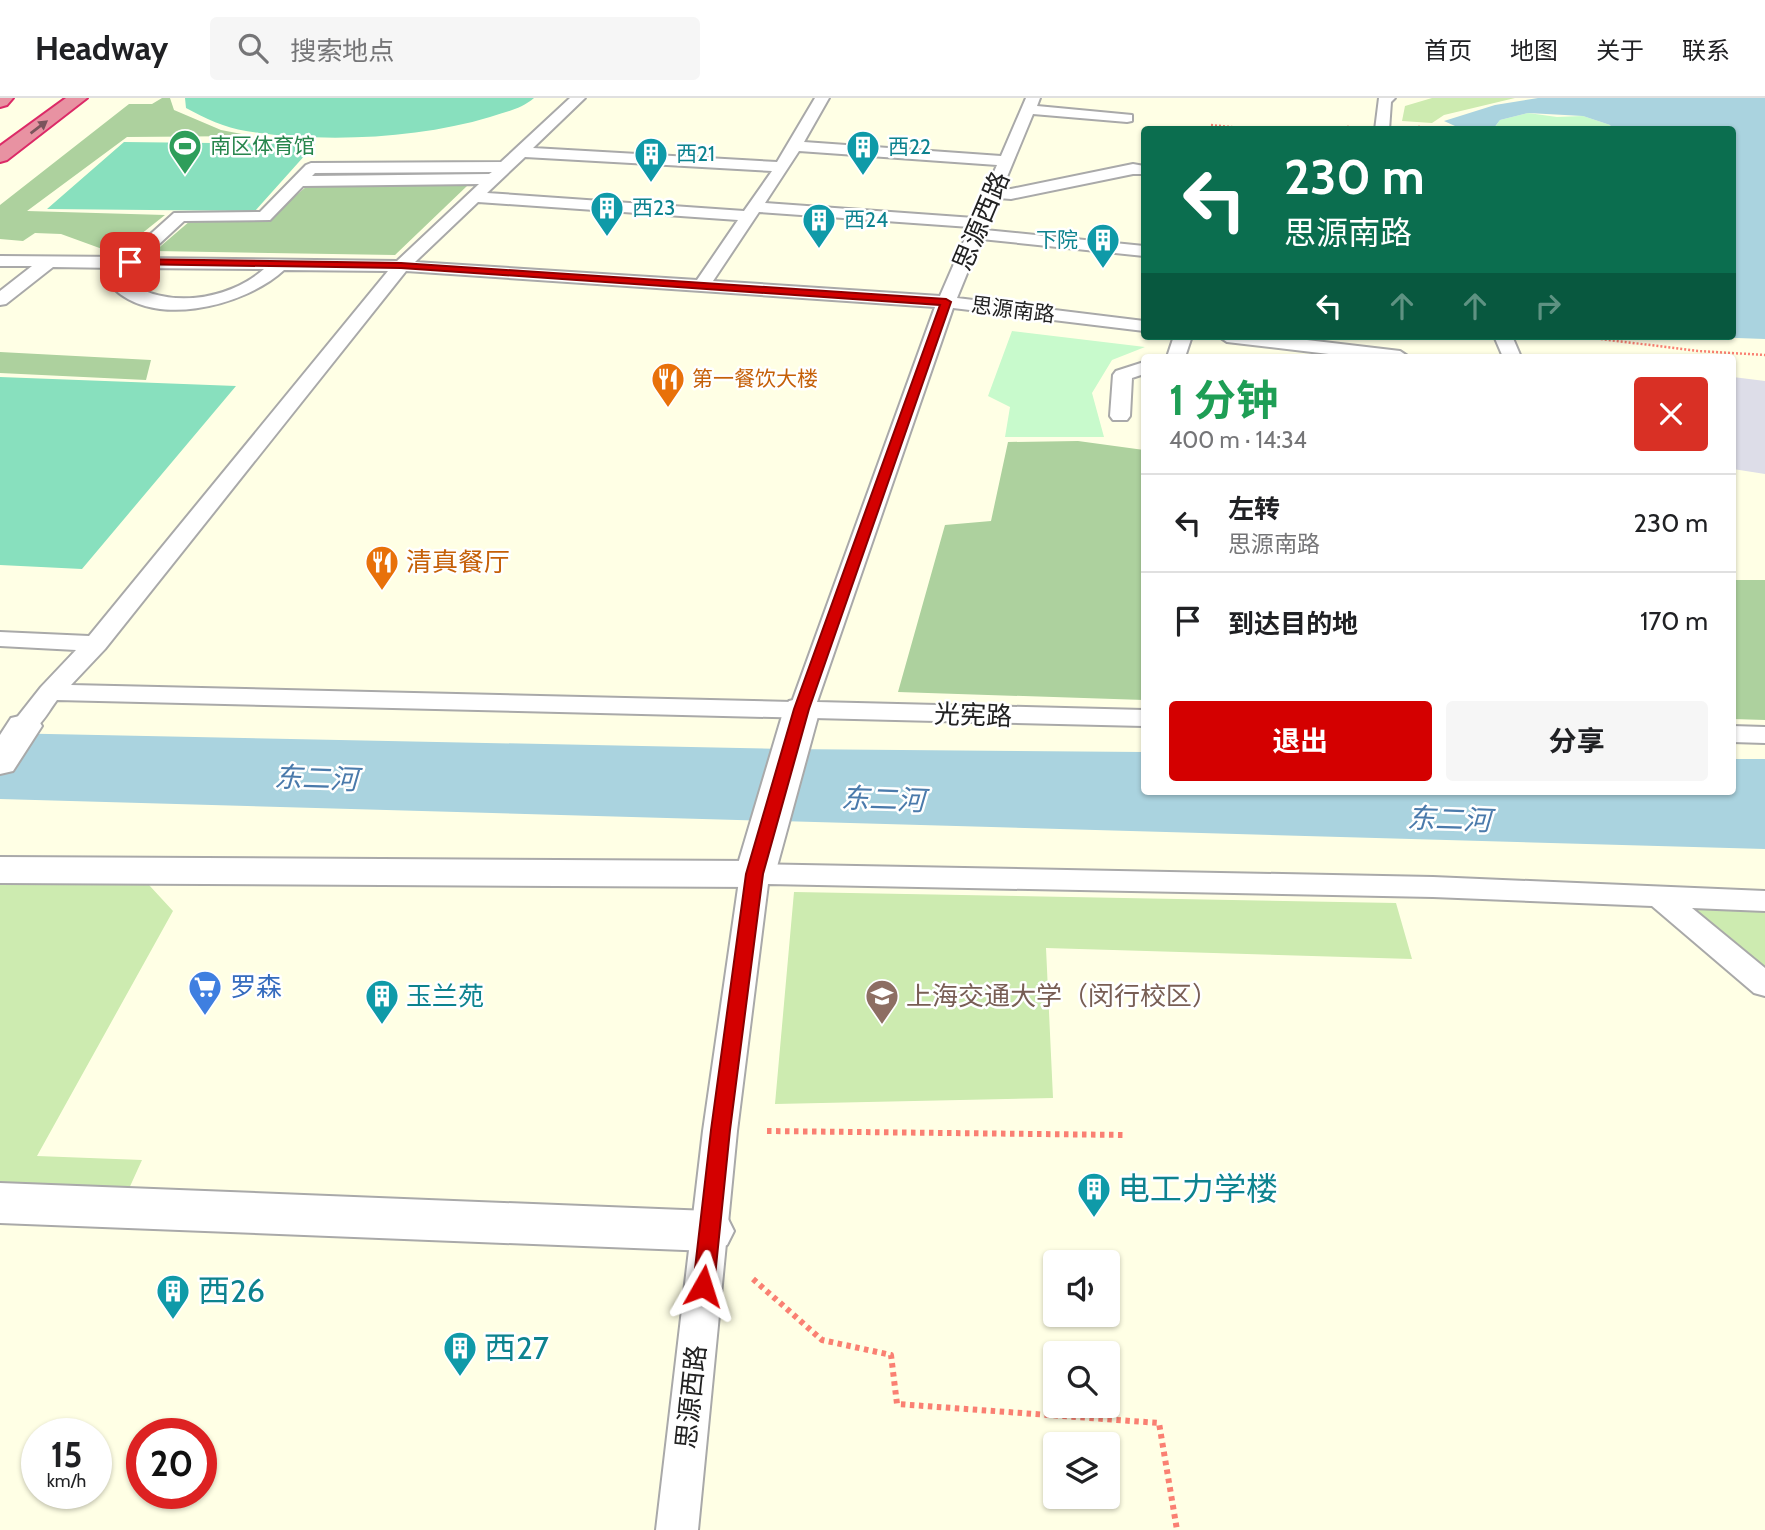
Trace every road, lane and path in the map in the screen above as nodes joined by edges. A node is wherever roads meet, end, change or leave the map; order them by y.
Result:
1 (78, 98) edge
2 (578, 98) edge
3 (822, 98) edge
4 (1388, 98) edge
5 (1031, 103) edge
6 (1127, 118) dead end
7 (1211, 125) dead end
8 (1221, 126) edge
9 (1382, 126) edge
10 (794, 146) junction
11 (521, 152) junction
12 (0, 156) edge
13 (1007, 161) junction
14 (782, 167) junction
15 (1141, 170) edge
16 (499, 173) junction
17 (994, 193) junction
18 (476, 197) junction
19 (751, 212) junction
20 (979, 229) junction
21 (1141, 251) edge
22 (0, 261) edge
23 (48, 262) junction
24 (130, 262) junction
25 (281, 263) junction
26 (401, 265) junction
27 (702, 285) junction
28 (0, 300) edge
29 (946, 302) junction
30 (1141, 326) edge
31 (1260, 340) edge
32 (1609, 340) edge
33 (1375, 354) edge
34 (1765, 355) edge
35 (1141, 369) edge
36 (1121, 416) dead end
37 (0, 639) edge
38 (96, 644) junction
39 (50, 692) junction
40 (800, 718) junction
41 (1141, 718) edge
42 (24, 726) joint
43 (1736, 734) edge
44 (1765, 734) edge
45 (0, 763) edge
46 (0, 870) edge
47 (755, 874) junction
48 (1660, 897) junction
49 (1765, 901) edge
50 (1765, 985) edge
51 (720, 1130) junction
52 (1126, 1135) dead end
53 (0, 1203) edge
54 (709, 1231) junction
55 (677, 1530) edge
56 (1177, 1530) edge

12 -> 1 highway
2 - 11 lane
3 - 10 lane
4 - 9 lane
5 - 6 lane
5 - 13 lane, 思源西路
7 - 8 path
10 - 13 lane
10 - 14 lane
11 - 14 lane
11 - 16 lane
13 - 17 lane, 思源西路
14 - 19 lane
15 - 17 lane
16 - 18 lane
16 - 24 lane
17 - 20 lane, 思源西路
18 - 19 lane
18 - 26 lane
19 - 20 lane
19 - 27 lane
20 - 21 lane
20 - 29 lane, 思源西路
22 - 23 lane, 思源南路
23 - 24 lane, 思源南路
23 - 28 lane
24 - 25 lane, 思源南路
24 - 25 lane
25 - 26 lane, 思源南路
26 - 27 lane, 思源南路
26 - 38 lane
27 - 29 lane, 思源南路
29 - 30 lane, 思源南路
29 - 40 lane, 思源西路
31 - 33 lane
32 - 34 path
35 - 36 lane
37 - 38 lane
38 - 39 lane
39 - 40 lane, 光宪路
39 - 42 lane
40 - 41 lane, 光宪路
40 - 47 street, 思源西路
42 - 45 street
43 - 44 lane
46 - 47 street
47 - 48 lane
47 - 51 lane, 思源西路
48 - 49 lane
48 - 50 lane
51 - 52 path
51 - 54 lane, 思源西路
53 - 54 street
54 - 55 lane, 思源西路
54 - 56 path

